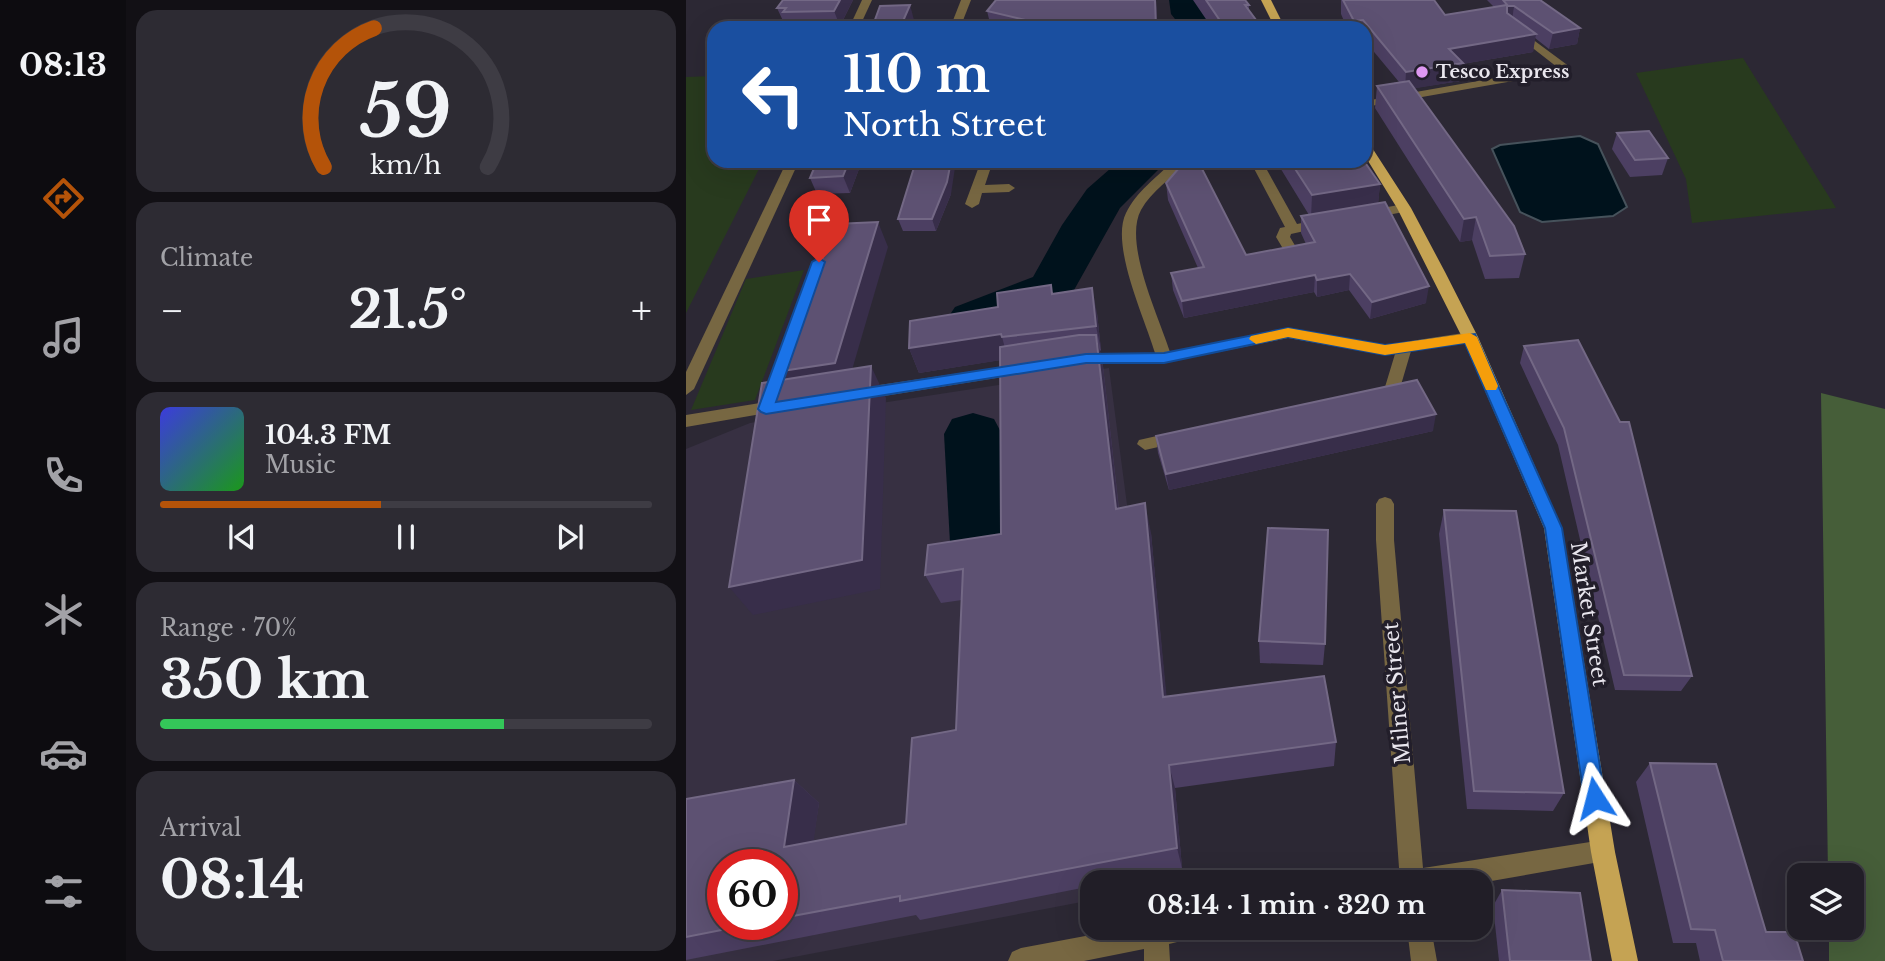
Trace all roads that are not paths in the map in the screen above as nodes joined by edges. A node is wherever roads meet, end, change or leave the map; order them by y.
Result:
1 (867, 0) edge
2 (966, 0) edge
3 (1266, 0) edge
4 (857, 21) edge
5 (958, 21) edge
6 (1276, 21) edge
7 (1510, 26) edge
8 (1372, 103) edge
9 (1372, 157) edge
10 (790, 168) edge
11 (984, 168) edge
12 (1173, 168) edge
13 (1260, 168) edge
14 (1009, 188) dead end
15 (976, 189) junction
16 (972, 204) dead end
17 (1404, 208) junction
18 (1292, 228) junction
19 (1293, 254) edge
20 (819, 262) edge
21 (1470, 337) junction
22 (1404, 349) junction
23 (1164, 358) junction
24 (1059, 363) edge
25 (692, 366) edge
26 (1033, 367) edge
27 (686, 390) edge
28 (847, 396) edge
29 (1366, 397) edge
30 (793, 404) edge
31 (766, 409) junction
32 (686, 421) edge
33 (1197, 433) edge
34 (1145, 444) dead end
35 (1385, 504) dead end
36 (1603, 852) junction
37 (1411, 870) edge
38 (1488, 870) edge
39 (1126, 940) edge
40 (1156, 940) edge
41 (1421, 940) edge
42 (1021, 961) edge
43 (1157, 961) edge
44 (1424, 961) edge
45 (1625, 961) edge

1 - 4 street
2 - 5 street
3 - 6 main road
7 - 8 street
9 - 17 main road, Market Street
10 - 25 street
11 - 15 street
12 - 23 street
13 - 18 street
14 - 15 street
15 - 16 street
17 - 18 street
17 - 21 main road, Market Street
18 - 19 street
20 - 31 street
21 - 22 street
21 - 36 main road, Market Street
22 - 23 street
22 - 29 street
23 - 24 street
25 - 27 street
26 - 28 street
30 - 31 street
31 - 32 street
33 - 34 street
35 - 37 street, Milner Street
36 - 38 street
36 - 45 main road, Market Street
39 - 42 street
40 - 43 street
41 - 44 street

